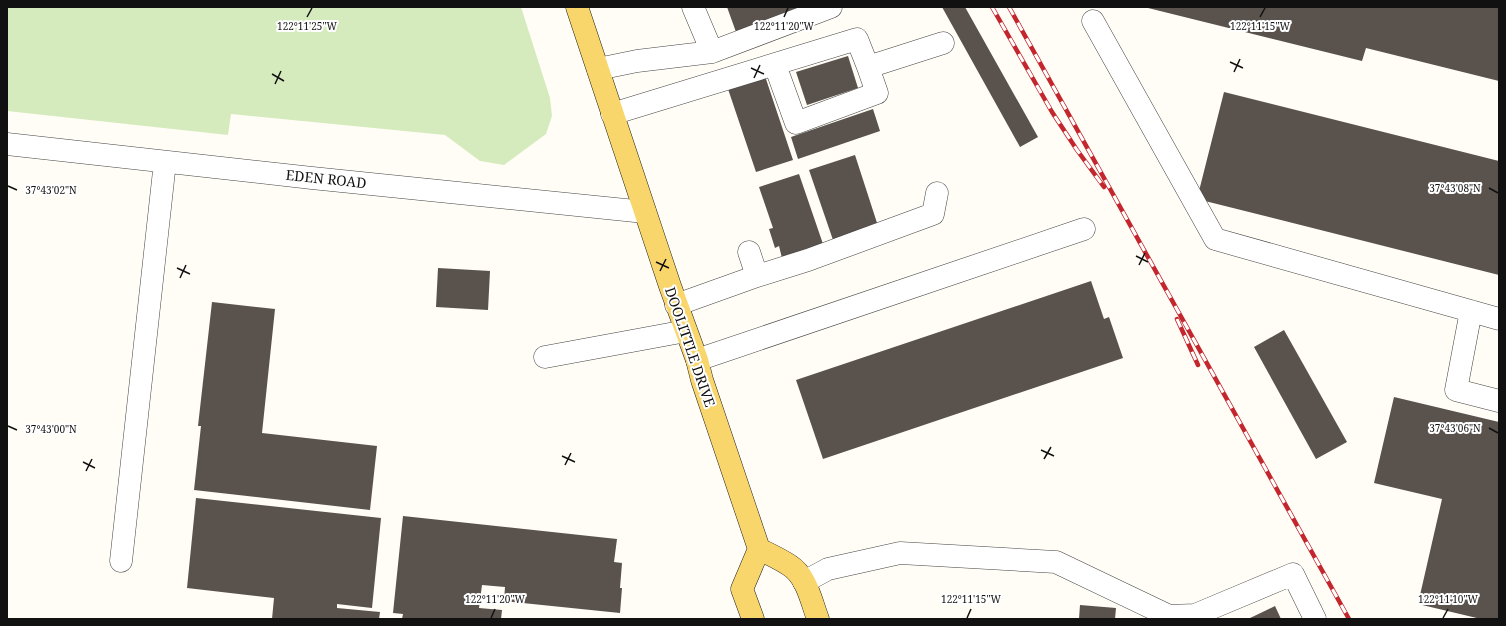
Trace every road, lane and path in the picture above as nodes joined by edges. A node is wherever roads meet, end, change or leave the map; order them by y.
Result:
1 (577, 7) edge
2 (693, 7) edge
3 (831, 7) edge
4 (1093, 21) dead end
5 (943, 43) dead end
6 (712, 52) junction
7 (775, 65) junction
8 (868, 67) junction
9 (598, 69) junction
10 (612, 114) junction
11 (7, 144) edge
12 (165, 162) junction
13 (937, 193) dead end
14 (645, 212) junction
15 (1084, 229) dead end
16 (749, 252) dead end
17 (757, 276) junction
18 (676, 304) junction
19 (1471, 311) junction
20 (1499, 319) edge
21 (686, 331) junction
22 (545, 357) dead end
23 (697, 360) junction
24 (1499, 401) edge
25 (759, 549) junction
26 (121, 561) dead end
27 (804, 582) junction
28 (753, 619) edge
29 (818, 619) edge
30 (1315, 619) edge

1 - 9 main road, DOOLITTLE DRIVE
2 - 6 street
3 - 6 street
4 - 19 street
5 - 8 street
6 - 9 street
7 - 8 street
7 - 8 street
7 - 10 street
9 - 10 main road, DOOLITTLE DRIVE
10 - 14 main road, DOOLITTLE DRIVE
11 - 12 street, EDEN ROAD
12 - 14 street, EDEN ROAD
12 - 26 street
13 - 17 street
14 - 18 main road, DOOLITTLE DRIVE
15 - 23 street
16 - 17 street
17 - 18 street
18 - 21 main road, DOOLITTLE DRIVE
19 - 20 street
19 - 24 street
21 - 22 street
21 - 23 main road, DOOLITTLE DRIVE
23 - 25 main road, DOOLITTLE DRIVE
25 - 27 main road
25 - 28 main road
27 - 29 main road
27 - 30 street

